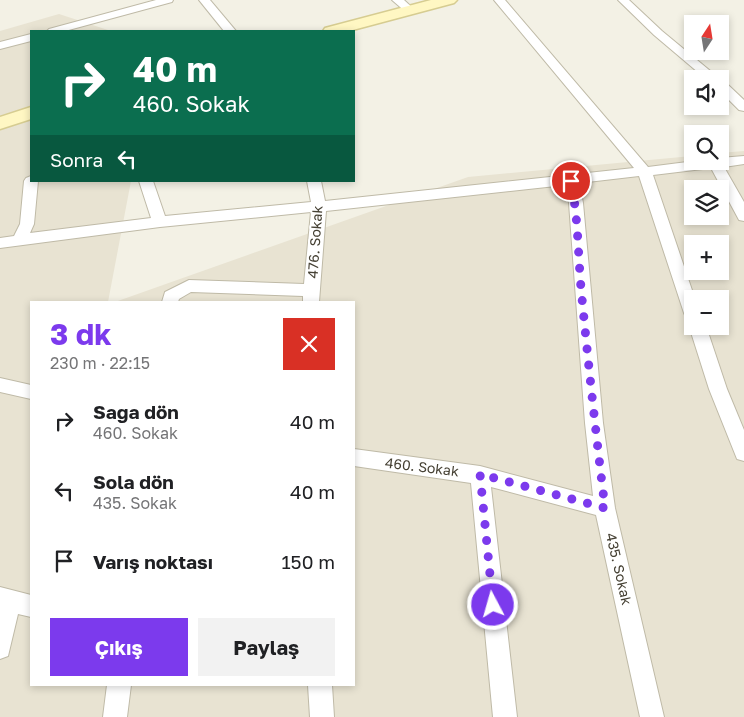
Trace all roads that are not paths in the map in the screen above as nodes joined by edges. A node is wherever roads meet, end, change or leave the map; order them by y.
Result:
1 (168, 0) edge
2 (204, 0) edge
3 (397, 0) edge
4 (449, 0) edge
5 (499, 0) edge
6 (623, 0) edge
7 (411, 11) junction
8 (57, 30) edge
9 (229, 30) edge
10 (335, 30) edge
11 (30, 37) edge
12 (0, 46) edge
13 (703, 70) edge
14 (729, 87) edge
15 (744, 88) edge
16 (729, 93) edge
17 (744, 107) edge
18 (30, 114) edge
19 (0, 123) edge
20 (744, 160) edge
21 (729, 162) edge
22 (684, 168) edge
23 (719, 170) edge
24 (645, 172) junction
25 (571, 181) junction
26 (31, 182) edge
27 (146, 182) edge
28 (314, 182) edge
29 (318, 205) junction
30 (744, 216) edge
31 (160, 222) junction
32 (20, 240) junction
33 (0, 243) edge
34 (684, 290) edge
35 (311, 296) edge
36 (171, 299) edge
37 (700, 335) edge
38 (0, 385) edge
39 (30, 392) edge
40 (744, 453) edge
41 (355, 458) edge
42 (480, 474) junction
43 (605, 508) junction
44 (5, 599) edge
45 (30, 606) edge
46 (0, 648) edge
47 (119, 686) edge
48 (320, 686) edge
49 (114, 717) edge
50 (322, 717) edge
51 (505, 717) edge
52 (652, 717) edge

1 - 8 street
2 - 9 street
3 - 7 street
4 - 7 street
5 - 24 street
6 - 13 street
7 - 10 street
11 - 12 street
14 - 15 street
16 - 17 street
18 - 19 street
20 - 21 street
22 - 24 street
23 - 30 street
24 - 25 street
24 - 34 street
25 - 29 street
25 - 43 street, 435. Sokak
26 - 32 street
27 - 31 street
28 - 29 street, 476. Sokak
29 - 31 street
29 - 35 street, 476. Sokak
31 - 32 street
32 - 33 street
35 - 36 street
37 - 40 street
38 - 39 street
41 - 42 street, 460. Sokak
42 - 43 street, 460. Sokak
42 - 51 street
43 - 52 street, 435. Sokak
44 - 45 street
44 - 46 street
47 - 49 street
48 - 50 street

